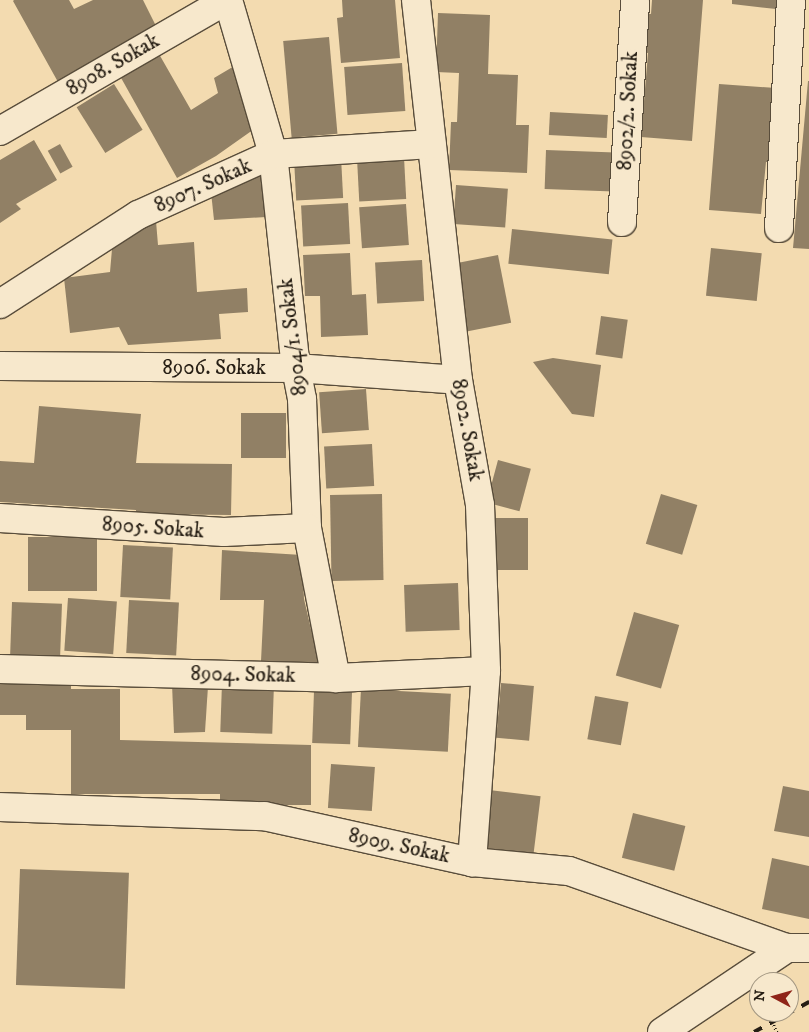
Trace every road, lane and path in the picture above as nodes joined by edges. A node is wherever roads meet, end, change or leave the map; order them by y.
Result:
1 (228, 0) edge
2 (416, 0) edge
3 (635, 0) edge
4 (791, 0) edge
5 (0, 132) edge
6 (432, 144) junction
7 (273, 154) junction
8 (622, 222) dead end
9 (779, 228) dead end
10 (0, 304) edge
11 (0, 366) edge
12 (296, 368) junction
13 (458, 380) junction
14 (0, 518) edge
15 (306, 528) junction
16 (0, 669) edge
17 (486, 671) junction
18 (336, 678) junction
19 (0, 806) edge
20 (472, 862) junction
21 (798, 948) edge
22 (662, 1032) edge

1 - 5 street, 8908. Sokak
1 - 7 street, 8904/1. Sokak
2 - 6 street, 8902. Sokak
3 - 8 street, 8902/2. Sokak
4 - 9 street
6 - 7 street, 8907. Sokak
6 - 13 street, 8902. Sokak
7 - 10 street, 8907. Sokak
7 - 12 street, 8904/1. Sokak
11 - 12 street, 8906. Sokak
12 - 13 street, 8906. Sokak
12 - 15 street, 8904/1. Sokak
13 - 17 street, 8902. Sokak
14 - 15 street, 8905. Sokak
15 - 18 street, 8904/1. Sokak
16 - 18 street, 8904. Sokak
17 - 18 street, 8904. Sokak
17 - 20 street, 8902. Sokak
19 - 20 street, 8909. Sokak
20 - 21 street, 8909. Sokak
21 - 22 street

